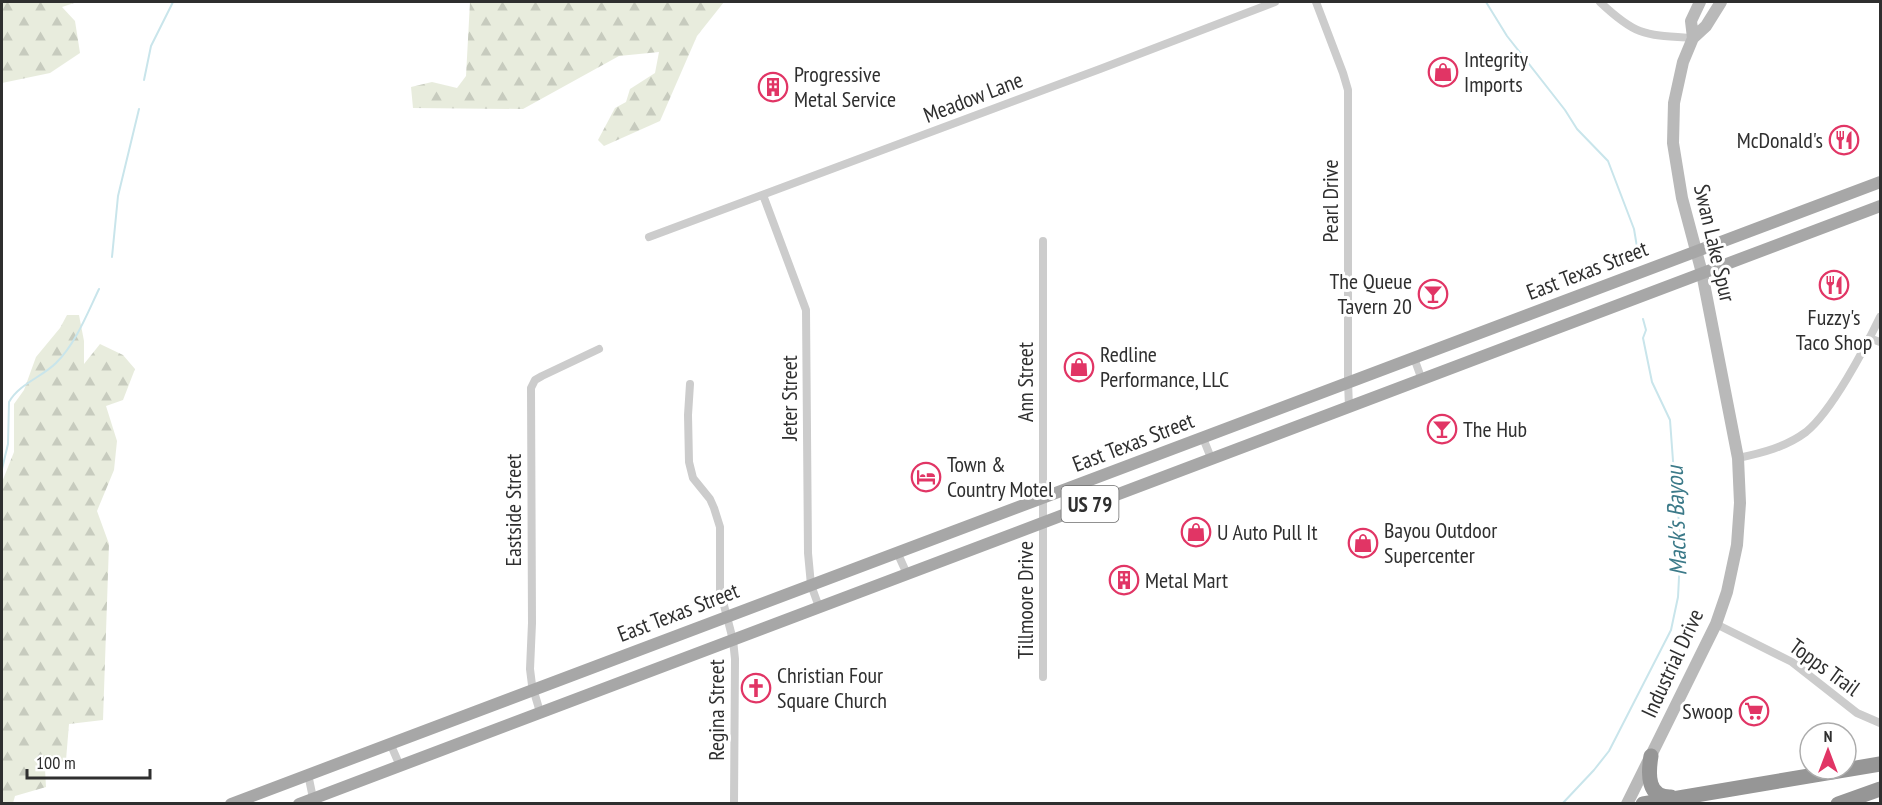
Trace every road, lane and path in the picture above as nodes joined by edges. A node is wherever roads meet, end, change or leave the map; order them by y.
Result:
1 (1275, 2) edge
2 (1316, 2) edge
3 (1600, 2) edge
4 (1700, 2) edge
5 (1721, 2) edge
6 (1693, 38) junction
7 (1881, 182) edge
8 (763, 195) junction
9 (1881, 206) edge
10 (649, 237) dead end
11 (1043, 241) dead end
12 (1695, 251) junction
13 (1702, 273) junction
14 (1879, 321) edge
15 (1869, 338) junction
16 (1881, 342) edge
17 (599, 349) dead end
18 (1414, 358) junction
19 (1422, 380) junction
20 (1348, 382) junction
21 (690, 384) dead end
22 (1349, 407) junction
23 (1203, 438) junction
24 (1211, 458) junction
25 (1738, 458) junction
26 (1043, 498) junction
27 (1043, 522) junction
28 (897, 552) junction
29 (907, 574) junction
30 (811, 585) junction
31 (819, 607) junction
32 (727, 616) junction
33 (1716, 624) junction
34 (733, 640) junction
35 (1043, 677) dead end
36 (533, 689) junction
37 (540, 712) junction
38 (1881, 723) edge
39 (390, 744) junction
40 (1651, 756) junction
41 (1881, 764) edge
42 (400, 766) junction
43 (308, 774) junction
44 (1881, 789) edge
45 (1683, 797) junction
46 (314, 801) edge
47 (231, 804) edge
48 (299, 804) edge
49 (734, 804) edge
50 (1627, 804) edge
51 (1643, 804) edge
52 (1838, 804) edge

1 - 8 street, Meadow Lane
2 - 20 street, Pearl Drive
3 - 6 street
4 - 6 main road, Swan Lake Spur
5 - 6 main road, Swan Lake Spur
6 - 12 main road, Swan Lake Spur
7 - 12 main road, East Texas Street / US 79
8 - 10 street, Meadow Lane
8 - 30 street, Jeter Street
9 - 13 main road, East Texas Street / US 79
11 - 26 street, Ann Street
12 - 13 main road, Swan Lake Spur
12 - 18 main road, East Texas Street / US 79
13 - 19 main road, East Texas Street / US 79
13 - 25 main road, Swan Lake Spur
14 - 15 street
15 - 16 street
15 - 25 street
17 - 36 street, Eastside Street
18 - 19 street
18 - 20 main road, East Texas Street / US 79
19 - 22 main road, East Texas Street / US 79
20 - 22 street, Pearl Drive
20 - 23 main road, East Texas Street / US 79
21 - 32 street, Regina Street
22 - 24 main road, East Texas Street / US 79
23 - 24 street
23 - 26 main road, East Texas Street / US 79
24 - 27 main road, East Texas Street / US 79
25 - 33 main road, Industrial Drive
26 - 27 street, Ann Street
26 - 28 main road, East Texas Street / US 79
27 - 29 main road, East Texas Street / US 79
27 - 35 street, Tillmoore Drive
28 - 29 street
28 - 30 main road, East Texas Street / US 79
29 - 31 main road, East Texas Street / US 79
30 - 31 street, Jeter Street
30 - 32 main road, East Texas Street / US 79
31 - 34 main road, East Texas Street / US 79
32 - 34 street, Regina Street
32 - 36 main road, East Texas Street / US 79
33 - 38 street, Topps Trail
33 - 40 main road, Industrial Drive
34 - 37 main road, East Texas Street / US 79
34 - 49 street, Regina Street
36 - 37 street, Eastside Street
36 - 39 main road, East Texas Street / US 79
37 - 42 main road, East Texas Street / US 79
39 - 42 street
39 - 43 main road, East Texas Street / US 79
40 - 45 highway
40 - 50 main road, Industrial Drive
41 - 45 highway
42 - 46 main road, East Texas Street / US 79
43 - 46 street
43 - 47 main road, East Texas Street / US 79
44 - 52 highway
45 - 51 highway
46 - 48 main road, East Texas Street / US 79

